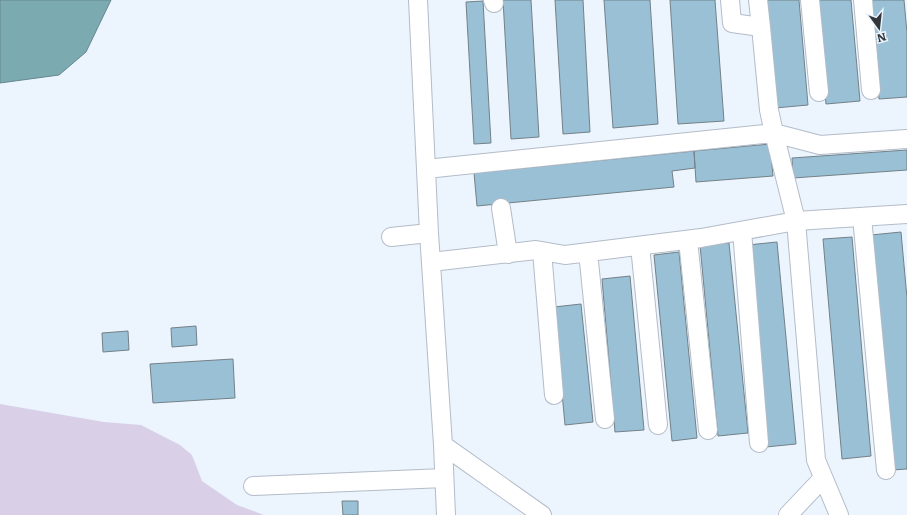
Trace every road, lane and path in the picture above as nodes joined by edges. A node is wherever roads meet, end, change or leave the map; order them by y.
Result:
1 (418, 0) edge
2 (730, 0) edge
3 (758, 0) edge
4 (810, 0) edge
5 (863, 0) edge
6 (761, 27) junction
7 (872, 90) dead end
8 (819, 92) dead end
9 (774, 133) junction
10 (907, 139) edge
11 (426, 169) junction
12 (501, 208) dead end
13 (907, 214) edge
14 (862, 217) junction
15 (796, 221) junction
16 (742, 231) junction
17 (429, 233) junction
18 (391, 238) dead end
19 (688, 240) junction
20 (640, 246) junction
21 (542, 251) junction
22 (588, 252) junction
23 (508, 254) junction
24 (431, 262) junction
25 (554, 395) dead end
26 (605, 420) dead end
27 (658, 425) dead end
28 (708, 430) dead end
29 (759, 443) dead end
30 (443, 445) junction
31 (886, 470) dead end
32 (444, 478) junction
33 (823, 478) junction
34 (253, 486) dead end
35 (446, 515) edge
36 (542, 515) edge
37 (788, 515) edge
38 (839, 515) edge

1 - 11 street
2 - 6 street
3 - 6 street
4 - 8 street
5 - 7 street
6 - 9 street
9 - 10 street
9 - 11 street
9 - 15 street
11 - 17 street
12 - 23 street
13 - 14 street
14 - 15 street
14 - 31 street
15 - 16 street
15 - 33 street
16 - 19 street
16 - 29 street
17 - 18 street
17 - 24 street
19 - 20 street
19 - 28 street
20 - 22 street
20 - 27 street
21 - 22 street
21 - 23 street
21 - 25 street
22 - 26 street
23 - 24 street
24 - 30 street
30 - 32 street
30 - 36 street
32 - 34 street
32 - 35 street
33 - 37 street
33 - 38 street

